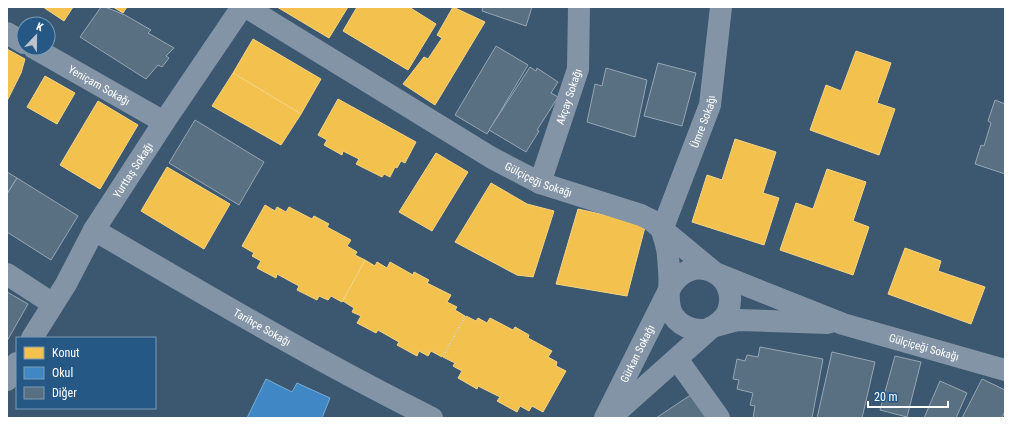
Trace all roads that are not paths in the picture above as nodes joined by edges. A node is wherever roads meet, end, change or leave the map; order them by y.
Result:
1 (242, 7) edge
2 (246, 7) edge
3 (579, 7) edge
4 (721, 7) edge
5 (7, 33) edge
6 (16, 38) edge
7 (48, 56) edge
8 (164, 122) junction
9 (540, 183) junction
10 (94, 230) junction
11 (662, 230) junction
12 (715, 273) junction
13 (7, 274) edge
14 (669, 290) junction
15 (53, 304) junction
16 (843, 324) junction
17 (712, 328) junction
18 (33, 337) edge
19 (677, 359) junction
20 (16, 365) edge
21 (1005, 370) edge
22 (7, 380) edge
23 (432, 418) edge
24 (605, 418) edge
25 (610, 418) edge
26 (719, 418) edge

1 - 8 street, Yurttaş Sokağı
2 - 9 street, Gülçiçeği Sokağı
3 - 9 street, Akçay Sokağı
4 - 11 street, Ümre Sokağı
5 - 6 street
7 - 8 street, Yeniçam Sokağı
8 - 10 street, Yurttaş Sokağı
9 - 11 street, Gülçiçeği Sokağı
10 - 15 street, Yurttaş Sokağı
10 - 23 street, Tarihçe Sokağı
11 - 12 street, Gülçiçeği Sokağı
11 - 14 street
12 - 14 street
12 - 16 street, Gülçiçeği Sokağı
12 - 17 street
13 - 15 street
14 - 17 street
14 - 24 street, Gürkan Sokağı
15 - 18 street, Yurttaş Sokağı
16 - 17 street, Gülçiçeği Sokağı
16 - 21 street, Gülçiçeği Sokağı
17 - 19 street, Gürkan Sokağı
19 - 25 street, Gürkan Sokağı
19 - 26 street
20 - 22 street

